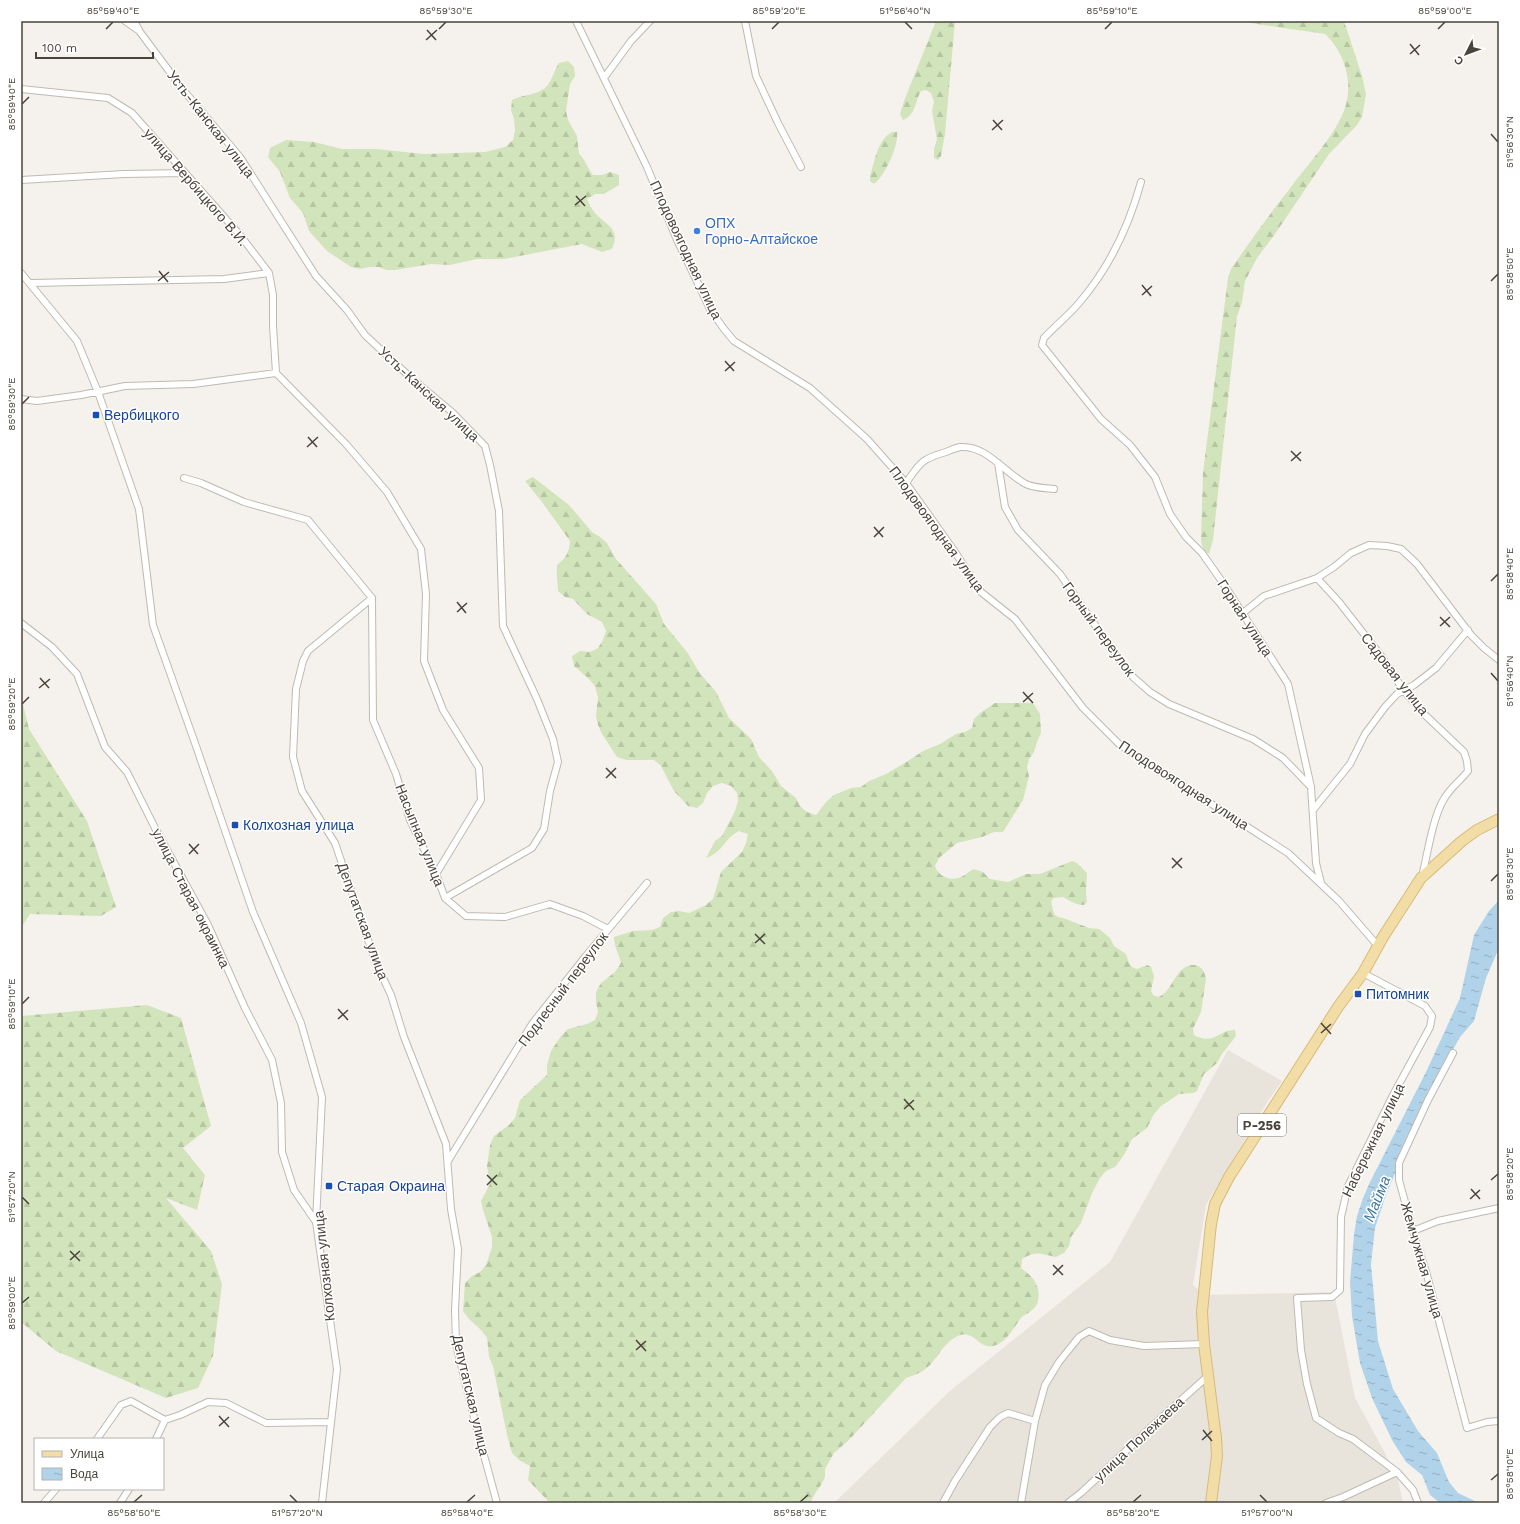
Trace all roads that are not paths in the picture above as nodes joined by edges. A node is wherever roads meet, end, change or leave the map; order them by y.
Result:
1 (126, 21) edge
2 (134, 21) edge
3 (576, 21) edge
4 (650, 21) edge
5 (745, 21) edge
6 (140, 32) junction
7 (604, 78) junction
8 (21, 89) edge
9 (801, 167) dead end
10 (185, 173) junction
11 (21, 180) edge
12 (1142, 182) dead end
13 (21, 273) edge
14 (269, 273) junction
15 (31, 283) junction
16 (276, 374) junction
17 (98, 392) junction
18 (21, 399) edge
19 (998, 463) junction
20 (184, 478) dead end
21 (906, 483) junction
22 (1054, 489) dead end
23 (1317, 578) junction
24 (372, 598) junction
25 (1243, 613) junction
26 (21, 623) edge
27 (1468, 630) junction
28 (1499, 660) edge
29 (1404, 691) junction
30 (1311, 787) junction
31 (1313, 810) junction
32 (1499, 818) edge
33 (436, 874) junction
34 (1422, 878) junction
35 (647, 883) dead end
36 (1321, 883) junction
37 (445, 898) junction
38 (608, 929) junction
39 (1378, 946) junction
40 (1363, 973) junction
41 (1453, 1053) dead end
42 (448, 1161) junction
43 (1499, 1208) edge
44 (316, 1222) junction
45 (1413, 1231) junction
46 (1204, 1344) junction
47 (1209, 1375) junction
48 (165, 1420) junction
49 (1035, 1421) junction
50 (331, 1422) junction
51 (1499, 1422) edge
52 (98, 1438) edge
53 (156, 1438) edge
54 (1397, 1472) junction
55 (55, 1490) edge
56 (128, 1490) edge
57 (44, 1503) edge
58 (120, 1503) edge
59 (322, 1503) edge
60 (497, 1503) edge
61 (943, 1503) edge
62 (1021, 1503) edge
63 (1068, 1503) edge
64 (1211, 1503) edge
65 (1326, 1503) edge
66 (1418, 1503) edge

1 - 6 street
2 - 6 street, Усть-Канская улица
3 - 7 street, Плодовоягодная улица
4 - 7 street
5 - 9 street
6 - 37 street, Усть-Канская улица
7 - 21 street, Плодовоягодная улица
8 - 10 street, улица Вербицкого В.И.
10 - 11 street
10 - 14 street, улица Вербицкого В.И.
12 - 25 street, Горная улица
13 - 15 street, Колхозная улица
14 - 15 street
14 - 16 street, улица Вербицкого В.И.
15 - 17 street, Колхозная улица
16 - 17 street
16 - 33 street
17 - 18 street
17 - 44 street, Колхозная улица
19 - 21 street
19 - 22 street
19 - 30 street, Горный переулок
20 - 24 street
21 - 36 street, Плодовоягодная улица
23 - 25 street
23 - 27 street
23 - 29 street, Садовая улица
24 - 33 street, Насыпная улица
24 - 42 street, Депутатская улица
25 - 30 street, Горная улица
26 - 44 street, улица Старая окраинка
27 - 28 street
27 - 29 street
29 - 31 street
29 - 34 street, Садовая улица
30 - 31 street, Горная улица
31 - 36 street, Горная улица
32 - 34 main road, Р-256
33 - 37 street, Насыпная улица
34 - 39 main road, Р-256
35 - 38 street, Подлесный переулок
36 - 39 street, Плодовоягодная улица
37 - 38 street, Насыпная улица
38 - 42 street, Подлесный переулок
39 - 40 main road, Р-256
40 - 46 main road, Р-256
40 - 54 street, Набережная улица
41 - 45 street, Жемчужная улица
42 - 60 street, Депутатская улица
43 - 45 street
44 - 50 street, Колхозная улица
45 - 51 street, Жемчужная улица
46 - 47 main road, Р-256
46 - 49 street
47 - 63 street, улица Полежаева
47 - 64 main road, Р-256
48 - 50 street
48 - 52 street
48 - 53 street
49 - 61 street
49 - 62 street
50 - 59 street, Колхозная улица
54 - 65 street
54 - 66 street, Набережная улица
55 - 57 street
56 - 58 street

